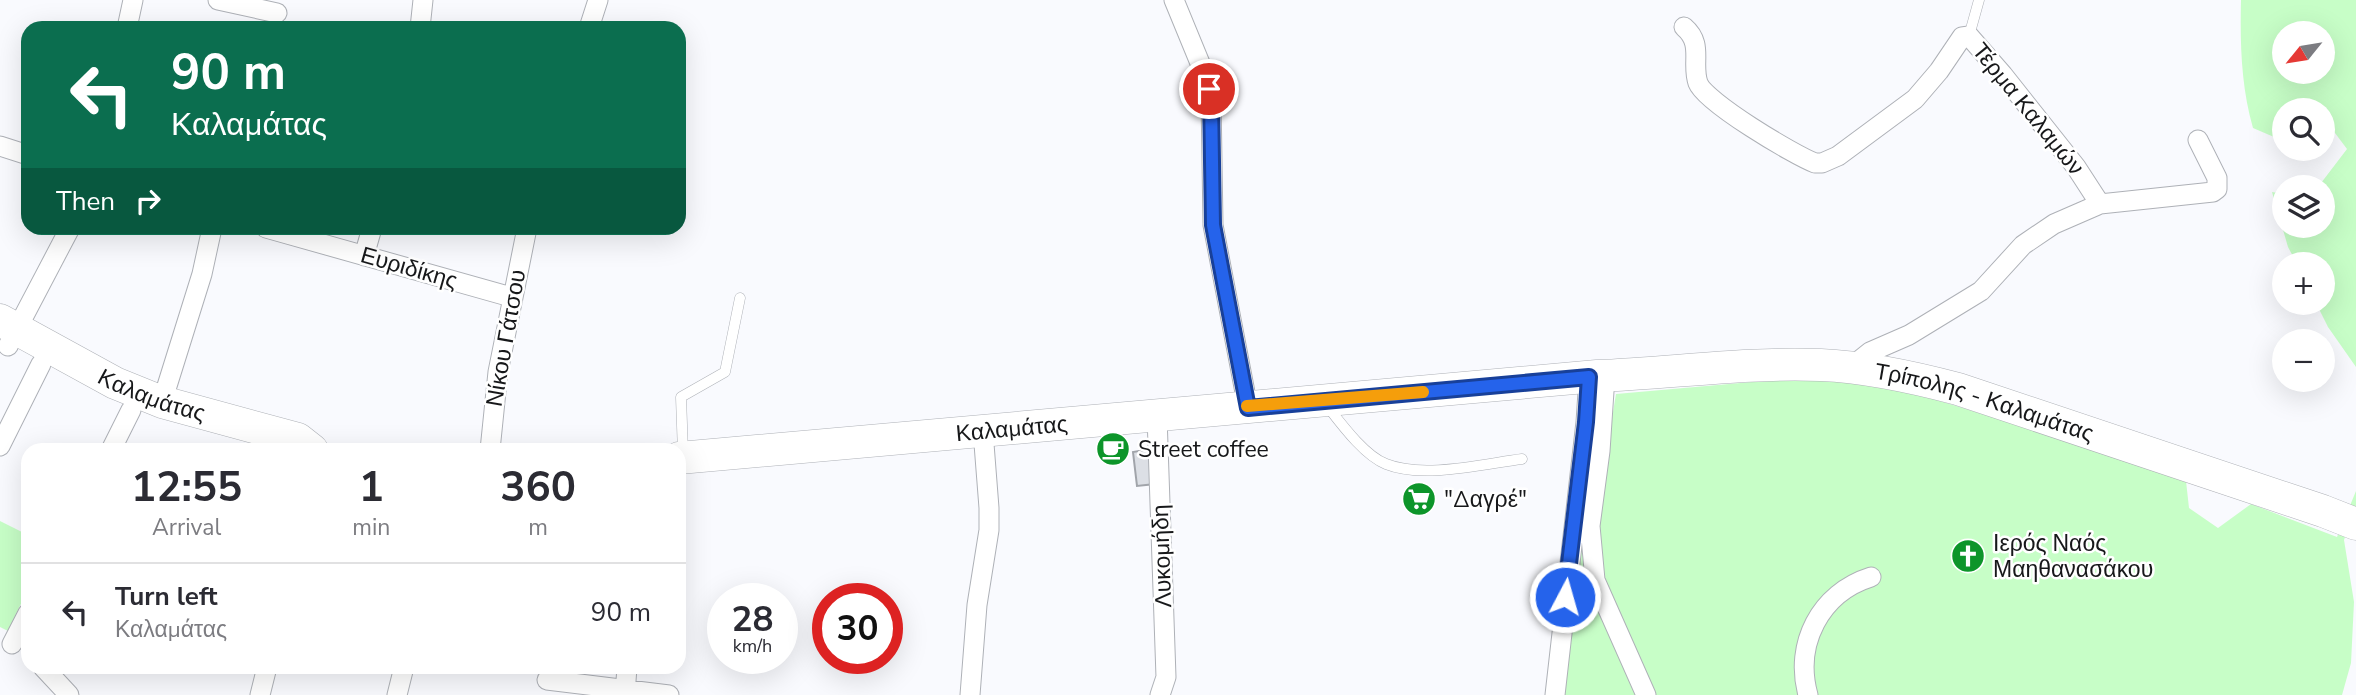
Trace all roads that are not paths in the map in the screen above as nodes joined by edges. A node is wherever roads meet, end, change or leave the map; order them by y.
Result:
1 (133, 0) edge
2 (218, 0) edge
3 (423, 0) edge
4 (598, 0) edge
5 (1174, 0) edge
6 (1979, 0) edge
7 (277, 14) edge
8 (128, 21) edge
9 (421, 21) edge
10 (591, 21) edge
11 (1684, 27) dead end
12 (1969, 36) junction
13 (2198, 140) dead end
14 (0, 146) edge
15 (21, 153) edge
16 (2100, 204) junction
17 (66, 235) edge
18 (210, 235) edge
19 (290, 235) edge
20 (370, 235) edge
21 (525, 235) edge
22 (364, 256) junction
23 (511, 297) junction
24 (740, 298) dead end
25 (7, 334) edge
26 (41, 364) junction
27 (1856, 368) junction
28 (1597, 376) junction
29 (1324, 401) junction
30 (162, 402) junction
31 (1248, 408) junction
32 (131, 410) junction
33 (1157, 416) junction
34 (983, 431) junction
35 (114, 443) edge
36 (246, 443) edge
37 (303, 443) edge
38 (491, 443) edge
39 (681, 443) edge
40 (0, 446) edge
41 (686, 458) edge
42 (1522, 459) dead end
43 (2356, 524) edge
44 (1871, 577) dead end
45 (21, 628) edge
46 (13, 644) edge
47 (50, 674) edge
48 (265, 674) edge
49 (402, 674) edge
50 (627, 674) edge
51 (547, 680) dead end
52 (626, 692) edge
53 (69, 695) edge
54 (260, 695) edge
55 (397, 695) edge
56 (669, 695) edge
57 (970, 695) edge
58 (1160, 695) edge
59 (1555, 695) edge
60 (1646, 695) edge
61 (1808, 695) edge

1 - 8 street
2 - 7 street
3 - 9 street
4 - 10 street
5 - 31 street
6 - 12 lane
11 - 12 street, Τέρμα Καλαμών
12 - 16 street, Τέρμα Καλαμών
13 - 16 street
14 - 15 street
16 - 27 street, Τέρμα Καλαμών
17 - 25 street
18 - 30 street
19 - 22 street, Ευριδίκης
20 - 22 street
21 - 23 street, Νίκου Γάτσου
22 - 23 street, Ευριδίκης
23 - 38 street, Νίκου Γάτσου
24 - 39 lane
25 - 26 main road, Καλαμάτας
25 - 30 main road, Καλαμάτας
26 - 32 main road, Καλαμάτας
26 - 40 street
27 - 28 main road, Τρίπολης - Καλαμάτας
27 - 43 main road, Τρίπολης - Καλαμάτας
28 - 29 main road, Καλαμάτας
28 - 59 street
28 - 60 street
29 - 31 main road, Καλαμάτας
29 - 42 lane
30 - 37 main road, Καλαμάτας
31 - 33 main road, Καλαμάτας
32 - 35 street
32 - 36 main road, Καλαμάτας
33 - 34 main road, Καλαμάτας
33 - 58 street, Λυκομήδη
34 - 41 main road, Καλαμάτας
34 - 57 street
44 - 61 street
45 - 46 street
47 - 53 street
48 - 54 street
49 - 55 street
50 - 52 street
51 - 52 street
52 - 56 street

